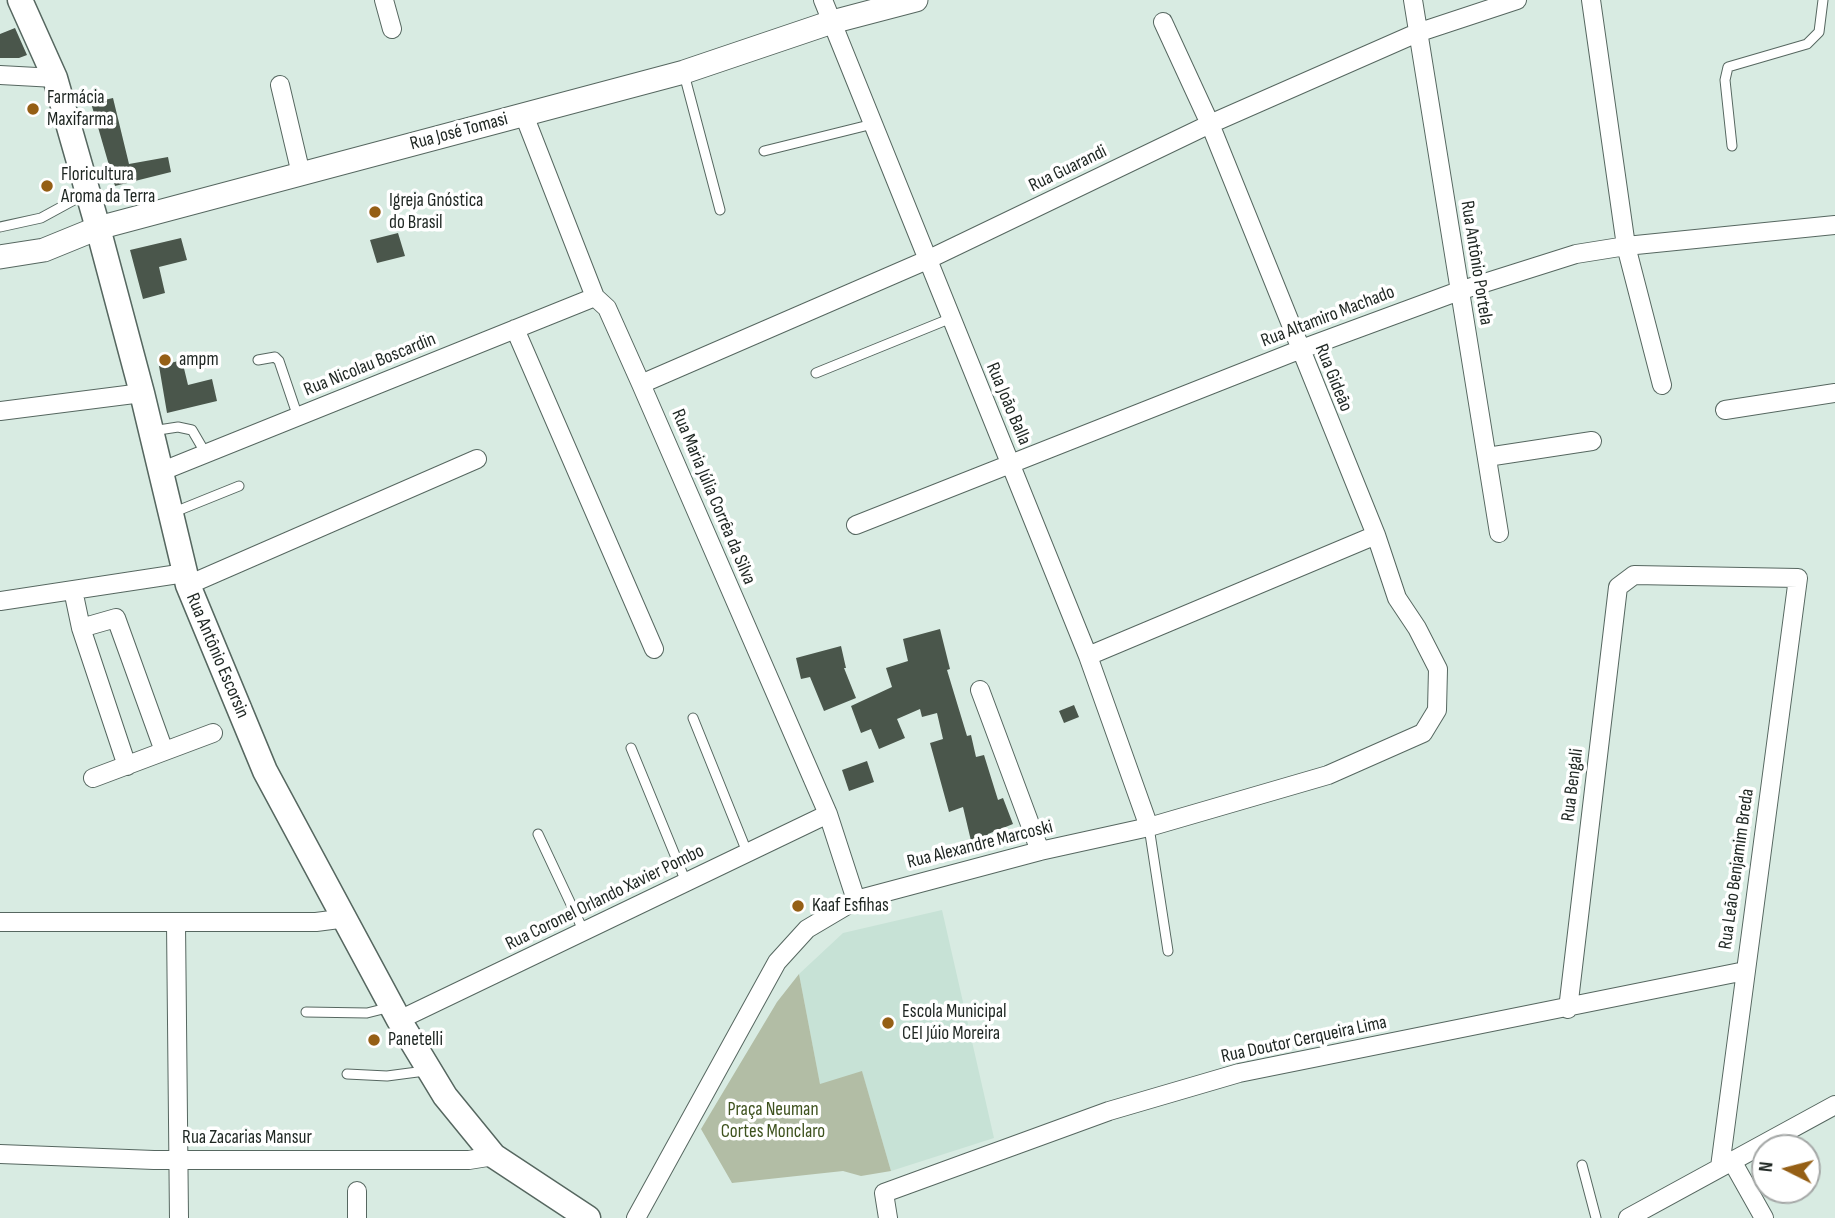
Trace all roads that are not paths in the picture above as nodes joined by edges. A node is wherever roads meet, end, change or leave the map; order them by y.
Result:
1 (20, 0) edge
2 (384, 0) edge
3 (823, 0) edge
4 (916, 0) edge
5 (1413, 0) edge
6 (1517, 0) edge
7 (1591, 0) edge
8 (1823, 0) edge
9 (832, 22) junction
10 (1163, 22) dead end
11 (392, 29) dead end
12 (1417, 33) junction
13 (684, 72) junction
14 (0, 75) edge
15 (55, 78) junction
16 (280, 85) dead end
17 (524, 116) junction
18 (873, 124) junction
19 (1210, 124) junction
20 (1732, 146) dead end
21 (764, 151) dead end
22 (301, 174) junction
23 (88, 193) junction
24 (720, 210) dead end
25 (1835, 225) edge
26 (0, 227) edge
27 (98, 228) junction
28 (1626, 246) junction
29 (0, 257) edge
30 (927, 260) junction
31 (1459, 291) junction
32 (595, 297) junction
33 (949, 319) junction
34 (516, 329) junction
35 (1299, 350) junction
36 (258, 360) dead end
37 (816, 373) dead end
38 (641, 384) junction
39 (1662, 385) dead end
40 (142, 393) junction
41 (1835, 393) edge
42 (1725, 410) dead end
43 (0, 411) edge
44 (298, 416) junction
45 (151, 431) junction
46 (1592, 441) dead end
47 (206, 454) junction
48 (1487, 457) junction
49 (477, 459) dead end
50 (1011, 465) junction
51 (160, 472) junction
52 (239, 486) dead end
53 (170, 513) junction
54 (856, 525) dead end
55 (1499, 533) dead end
56 (1376, 535) junction
57 (1798, 578) joint
58 (187, 579) junction
59 (73, 590) junction
60 (0, 601) edge
61 (81, 628) junction
62 (654, 649) dead end
63 (1088, 656) junction
64 (1438, 669) joint
65 (980, 690) dead end
66 (693, 718) dead end
67 (213, 733) dead end
68 (632, 748) dead end
69 (164, 751) junction
70 (127, 766) junction
71 (93, 778) dead end
72 (828, 814) junction
73 (1149, 827) junction
74 (538, 834) dead end
75 (1040, 851) junction
76 (747, 852) junction
77 (686, 882) junction
78 (856, 900) junction
79 (347, 918) junction
80 (0, 922) edge
81 (176, 923) junction
82 (584, 932) junction
83 (1168, 951) dead end
84 (1745, 971) junction
85 (1568, 1009) junction
86 (306, 1012) dead end
87 (396, 1013) junction
88 (429, 1070) junction
89 (346, 1074) dead end
90 (1835, 1105) edge
91 (0, 1154) edge
92 (494, 1156) junction
93 (178, 1159) junction
94 (1726, 1164) junction
95 (1583, 1165) dead end
96 (357, 1191) dead end
97 (179, 1218) edge
98 (358, 1218) edge
99 (588, 1218) edge
100 (636, 1218) edge
101 (888, 1218) edge
102 (1596, 1218) edge
103 (1628, 1218) edge
104 (1764, 1218) edge

1 - 15 main road, Rua Antônio Escorsin
2 - 11 street
3 - 9 street, Rua João Balla
4 - 9 street, Rua José Tomasi
5 - 12 street, Rua Antônio Portela
6 - 12 street, Rua Guarandi
7 - 28 street
8 - 20 lane
9 - 13 street, Rua José Tomasi
9 - 18 street, Rua João Balla
10 - 19 street, Rua Gideão
12 - 19 street, Rua Guarandi
12 - 31 street, Rua Antônio Portela
13 - 17 street, Rua José Tomasi
13 - 24 lane
14 - 15 street
15 - 23 main road, Rua Antônio Escorsin
16 - 22 street
17 - 22 street, Rua José Tomasi
17 - 32 street, Rua Maria Júlia Corrêa da Silva
18 - 21 lane
18 - 30 street, Rua João Balla
19 - 30 street, Rua Guarandi
19 - 35 street, Rua Gideão
22 - 27 street, Rua José Tomasi
23 - 26 lane
23 - 27 main road, Rua Antônio Escorsin
25 - 28 street, Rua Altamiro Machado
27 - 29 street, Rua José Tomasi
27 - 40 main road, Rua Antônio Escorsin
28 - 31 street, Rua Altamiro Machado
28 - 39 street
30 - 33 street, Rua João Balla
30 - 38 street, Rua Guarandi
31 - 35 street, Rua Altamiro Machado
31 - 48 street, Rua Antônio Portela
32 - 34 street, Rua Nicolau Boscardin
32 - 38 street, Rua Maria Júlia Corrêa da Silva
33 - 37 lane
33 - 50 street, Rua João Balla
34 - 44 street, Rua Nicolau Boscardin
34 - 62 street
35 - 50 street, Rua Altamiro Machado
35 - 56 street, Rua Gideão
36 - 44 lane
38 - 72 street, Rua Maria Júlia Corrêa da Silva
40 - 43 street
40 - 45 main road, Rua Antônio Escorsin
41 - 42 street
44 - 47 street, Rua Nicolau Boscardin
45 - 47 lane
45 - 51 main road, Rua Antônio Escorsin
46 - 48 street
47 - 51 street, Rua Nicolau Boscardin
48 - 55 street, Rua Antônio Portela
49 - 58 street
50 - 54 street, Rua Altamiro Machado
50 - 63 street, Rua João Balla
51 - 53 main road, Rua Antônio Escorsin
52 - 53 lane
53 - 58 main road, Rua Antônio Escorsin
56 - 63 street
56 - 64 street, Rua Gideão
57 - 84 street, Rua Leão Benjamim Breda
57 - 85 street, Rua Bengali
58 - 59 street
58 - 79 main road, Rua Antônio Escorsin
59 - 60 street
59 - 61 street
61 - 69 street
61 - 70 street
63 - 73 street, Rua João Balla
64 - 73 street, Rua Alexandre Marcoski
65 - 75 street
66 - 76 lane
67 - 69 street
68 - 77 lane
69 - 70 street
70 - 71 street
72 - 76 street, Rua Coronel Orlando Xavier Pombo
72 - 78 street, Rua Maria Júlia Corrêa da Silva
73 - 75 street, Rua Alexandre Marcoski
73 - 83 lane
74 - 82 lane
75 - 78 street, Rua Alexandre Marcoski
76 - 77 street, Rua Coronel Orlando Xavier Pombo
77 - 82 street, Rua Coronel Orlando Xavier Pombo
78 - 100 street, Rua Alexandre Marcoski
79 - 81 street
79 - 87 main road, Rua Antônio Escorsin
80 - 81 street
81 - 93 street
82 - 87 street, Rua Coronel Orlando Xavier Pombo
84 - 85 street, Rua Doutor Cerqueira Lima
84 - 94 street, Rua Leão Benjamim Breda
85 - 101 street, Rua Doutor Cerqueira Lima
86 - 87 lane
87 - 88 main road, Rua Antônio Escorsin
88 - 89 lane
88 - 92 main road, Rua Antônio Escorsin
90 - 94 street
91 - 93 street, Rua Zacarias Mansur
92 - 93 street, Rua Zacarias Mansur
92 - 99 main road, Rua Antônio Escorsin
93 - 97 street
94 - 103 street
94 - 104 street
95 - 102 lane
96 - 98 street

